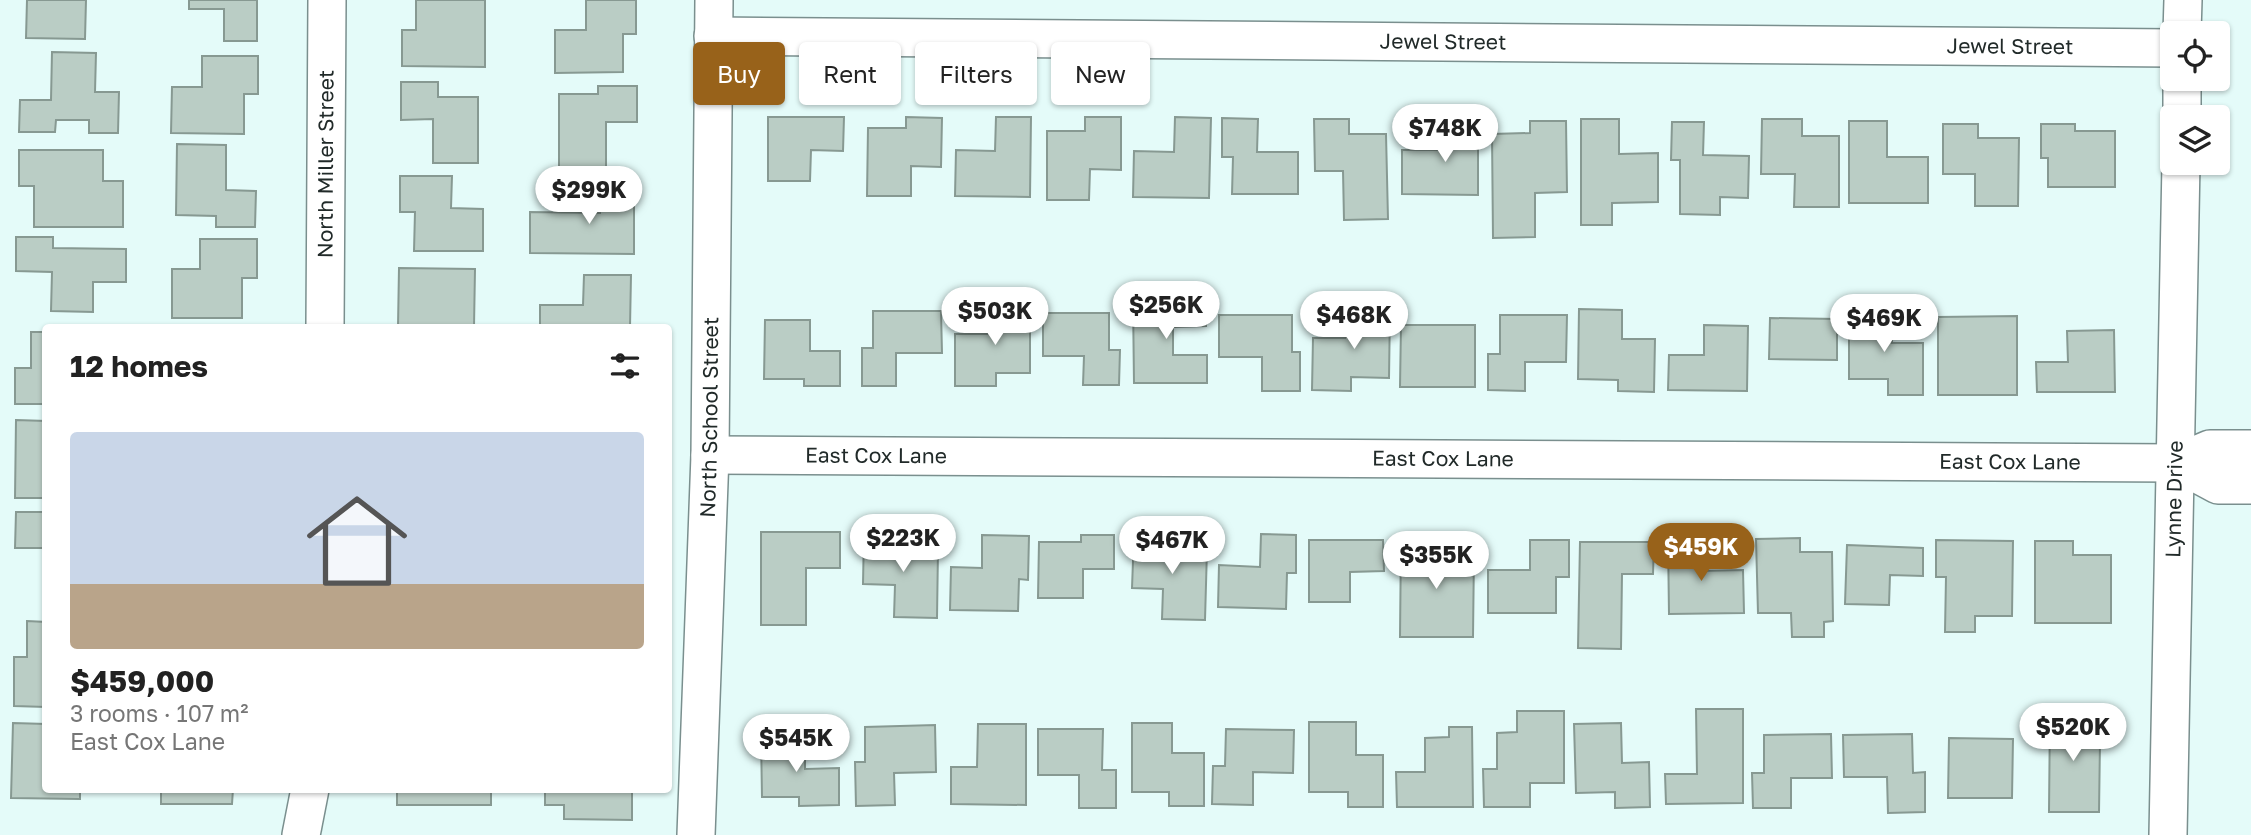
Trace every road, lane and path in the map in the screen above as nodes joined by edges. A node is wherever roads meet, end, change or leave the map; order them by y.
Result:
1 (327, 0) edge
2 (2183, 0) edge
3 (713, 18) edge
4 (2182, 21) edge
5 (2160, 48) edge
6 (2181, 175) edge
7 (325, 324) edge
8 (2251, 449) edge
9 (710, 455) junction
10 (2177, 463) junction
11 (2251, 485) edge
12 (309, 793) edge
13 (301, 835) edge
14 (696, 835) edge
15 (2168, 835) edge

1 - 7 street, North Miller Street
2 - 4 street
3 - 5 street, Jewel Street
3 - 9 street, North School Street
6 - 10 street, Lynne Drive
8 - 10 street, East Cox Lane
9 - 10 street, East Cox Lane
9 - 14 street, North School Street
10 - 11 street, East Cox Lane
10 - 15 street, Lynne Drive
12 - 13 street

